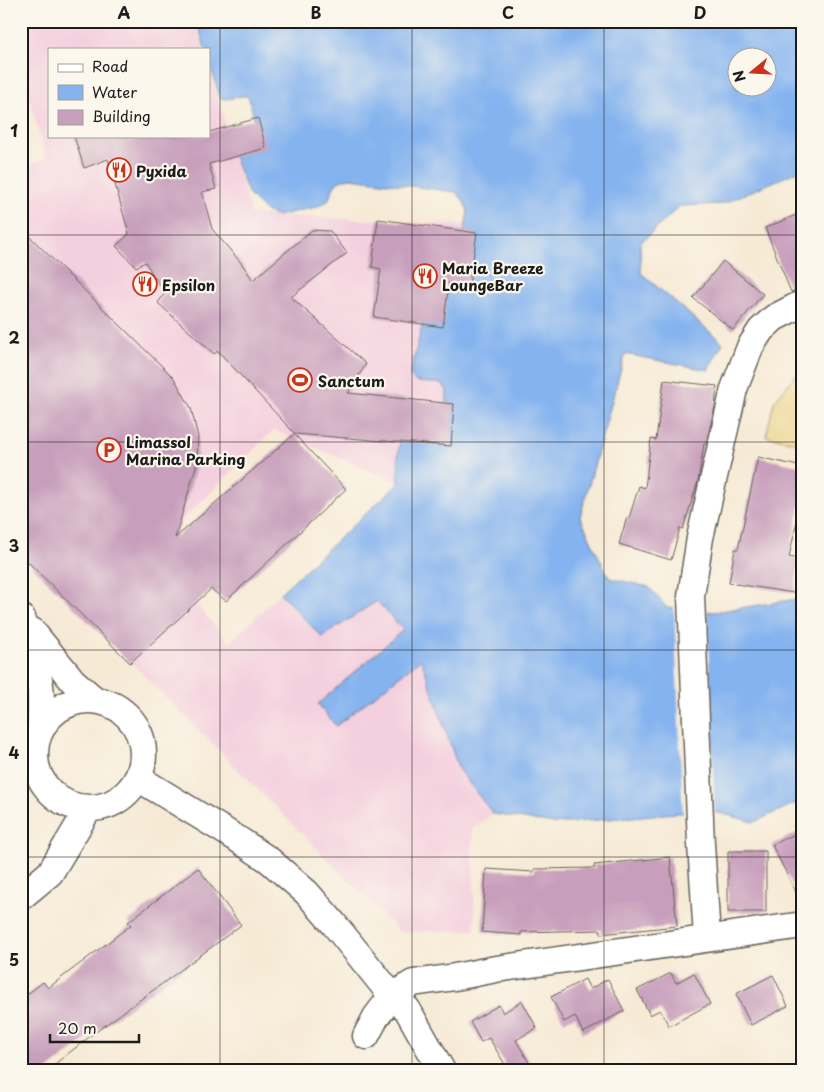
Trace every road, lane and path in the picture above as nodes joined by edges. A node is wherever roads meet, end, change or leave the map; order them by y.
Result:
1 (803, 302) edge
2 (22, 618) edge
3 (95, 700) junction
4 (40, 732) junction
5 (138, 778) junction
6 (88, 808) junction
7 (21, 897) edge
8 (803, 925) edge
9 (707, 938) junction
10 (392, 996) junction
11 (366, 1036) dead end
12 (426, 1071) edge
13 (442, 1071) edge

1 - 9 street
2 - 3 street
2 - 4 street
3 - 4 street
3 - 5 street
4 - 6 street
5 - 6 street
5 - 10 street
6 - 7 street
8 - 9 street
9 - 10 street
10 - 11 street
10 - 12 street
10 - 13 street

